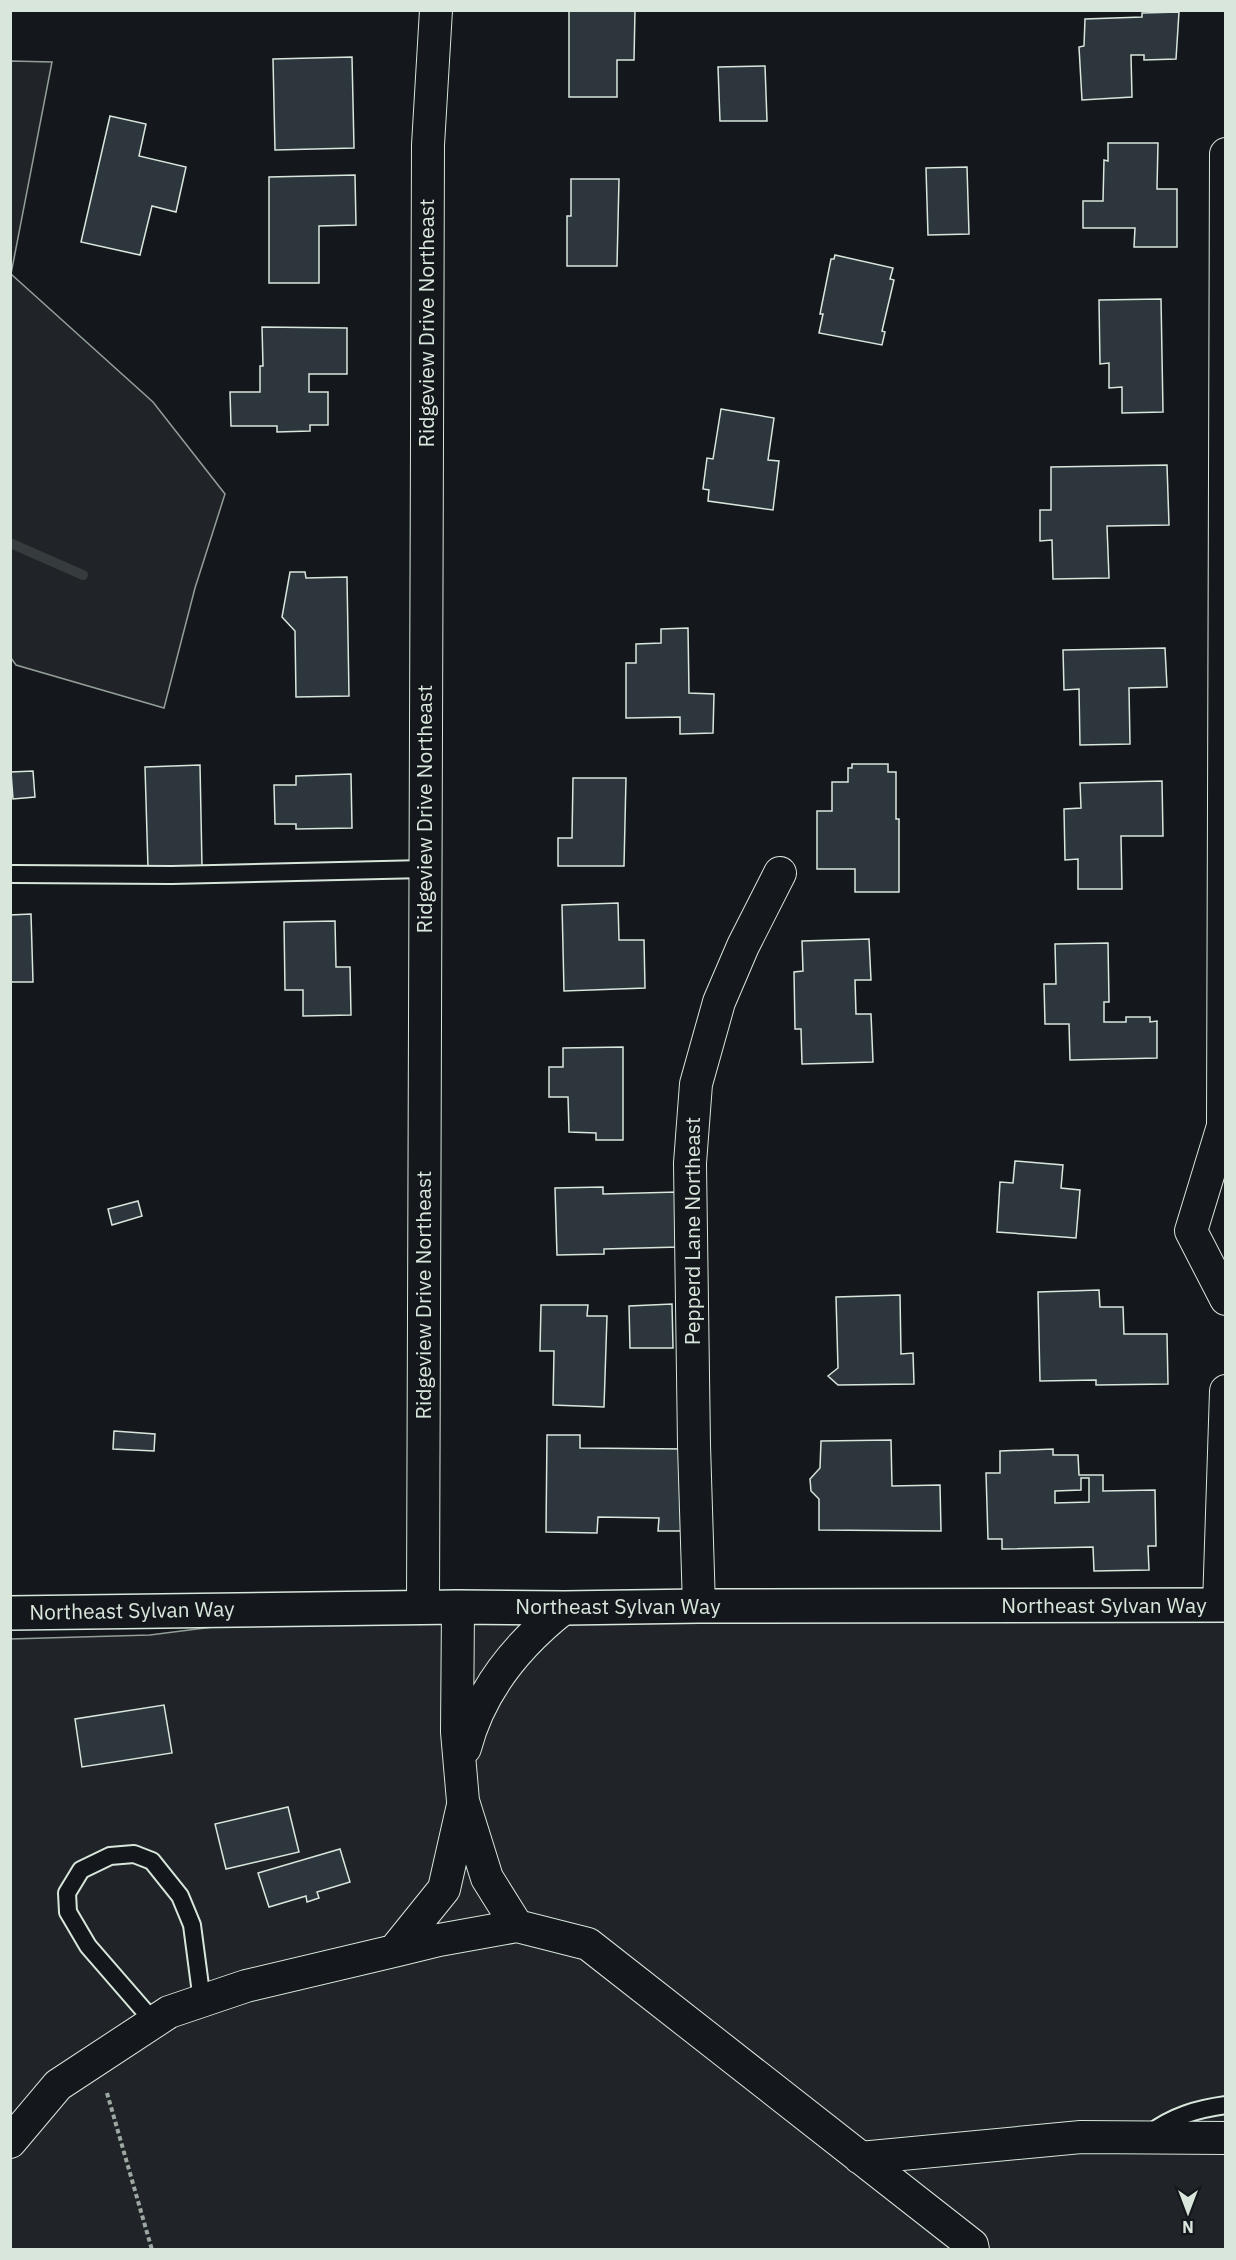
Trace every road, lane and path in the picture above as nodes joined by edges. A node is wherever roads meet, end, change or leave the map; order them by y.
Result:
1 (436, 10) edge
2 (1226, 154) edge
3 (425, 869) junction
4 (780, 873) dead end
5 (13, 874) dead end
6 (1226, 1299) edge
7 (1226, 1391) edge
8 (1222, 1605) edge
9 (699, 1606) junction
10 (423, 1607) junction
11 (458, 1607) junction
12 (564, 1608) junction
13 (10, 1613) edge
14 (460, 1766) junction
15 (463, 1801) junction
16 (517, 1926) junction
17 (394, 1951) junction
18 (202, 2001) junction
19 (154, 2022) junction
20 (101, 2057) junction
21 (1226, 2105) edge
22 (1143, 2138) junction
23 (1226, 2139) edge
24 (10, 2142) edge
25 (860, 2158) junction
26 (152, 2250) edge
27 (973, 2250) edge

1 - 3 street, Ridgeview Drive Northeast
2 - 6 street
3 - 5 lane
3 - 10 street, Ridgeview Drive Northeast
4 - 9 street, Pepperd Lane Northeast
7 - 8 street
8 - 9 main road, Northeast Sylvan Way
9 - 12 main road, Northeast Sylvan Way
10 - 11 main road, Northeast Sylvan Way
10 - 13 main road, Northeast Sylvan Way
11 - 12 main road, Northeast Sylvan Way
11 - 14 street
12 - 14 street
14 - 15 street
15 - 16 street
15 - 17 street
16 - 17 street
16 - 25 street
17 - 18 street
18 - 19 street
18 - 19 lane
19 - 20 street
20 - 24 street
20 - 26 path
21 - 22 lane
22 - 23 street
22 - 25 street
25 - 27 street

